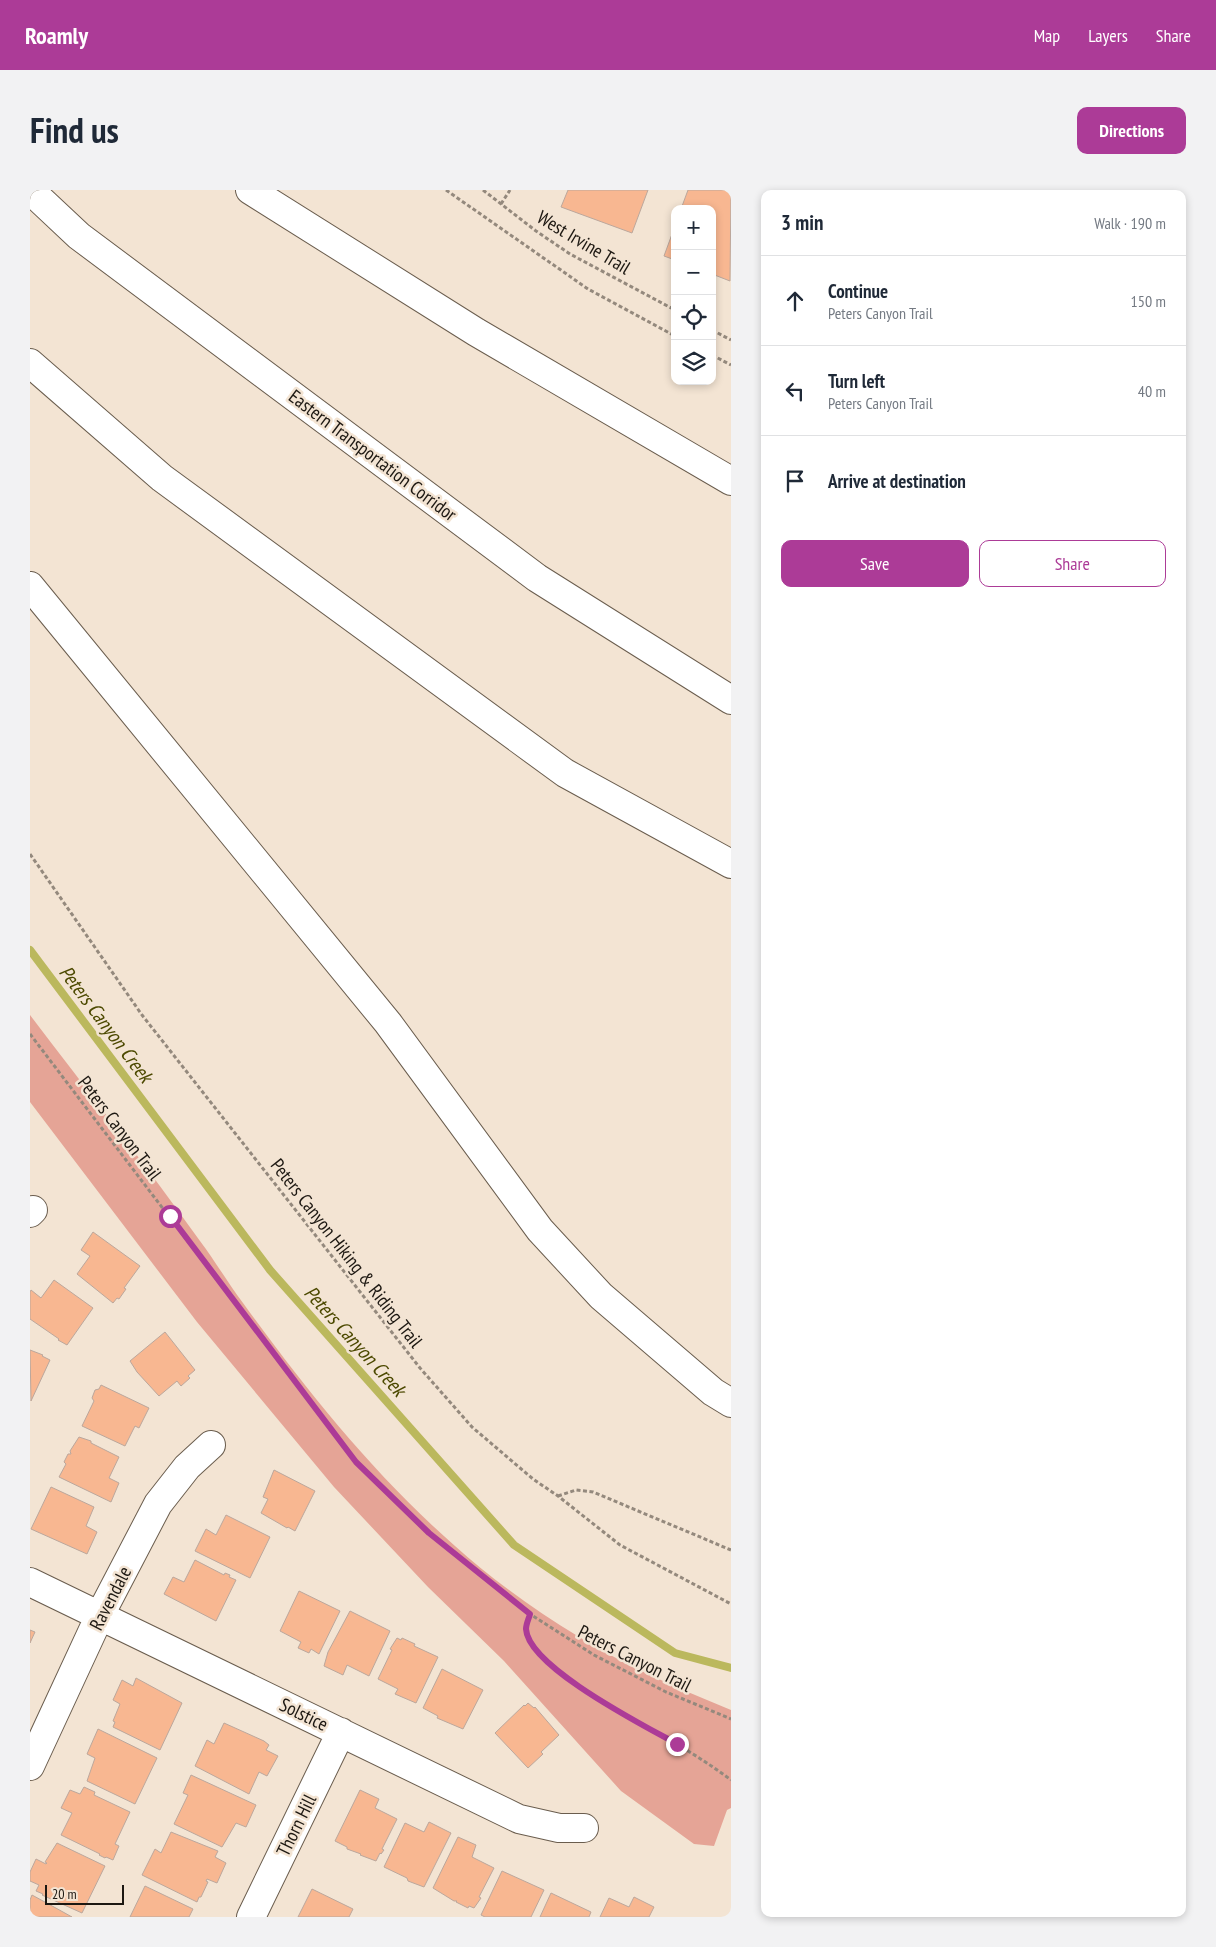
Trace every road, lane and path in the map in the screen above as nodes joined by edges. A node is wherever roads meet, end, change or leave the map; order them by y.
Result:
1 (30, 190) edge
2 (250, 190) edge
3 (446, 190) edge
4 (483, 190) edge
5 (510, 190) edge
6 (501, 204) junction
7 (671, 308) edge
8 (716, 332) edge
9 (671, 334) edge
10 (731, 340) edge
11 (716, 357) edge
12 (30, 362) edge
13 (731, 365) edge
14 (731, 481) edge
15 (30, 586) edge
16 (731, 700) edge
17 (30, 854) edge
18 (731, 864) edge
19 (30, 1034) edge
20 (731, 1403) edge
21 (211, 1444) dead end
22 (558, 1496) junction
23 (731, 1550) edge
24 (30, 1582) edge
25 (731, 1604) edge
26 (530, 1614) junction
27 (100, 1615) junction
28 (731, 1719) edge
29 (341, 1732) junction
30 (30, 1766) edge
31 (731, 1780) edge
32 (584, 1828) dead end
33 (251, 1917) edge

1 - 16 main road, Eastern Transportation Corridor
2 - 14 main road
3 - 9 path
4 - 6 path, West Irvine Trail
5 - 6 path
6 - 7 path, West Irvine Trail
8 - 10 path
11 - 13 path
12 - 18 main road
15 - 20 main road
17 - 22 path, Peters Canyon Hiking & Riding Trail
19 - 26 path, Peters Canyon Trail
21 - 27 main road, Ravendale
22 - 23 path
22 - 25 path, Peters Canyon Hiking & Riding Trail
24 - 27 main road, Solstice
26 - 28 path, Peters Canyon Trail
26 - 31 path
27 - 29 main road, Solstice
27 - 30 main road, Ravendale
29 - 32 main road, Solstice
29 - 33 main road, Thorn Hill

